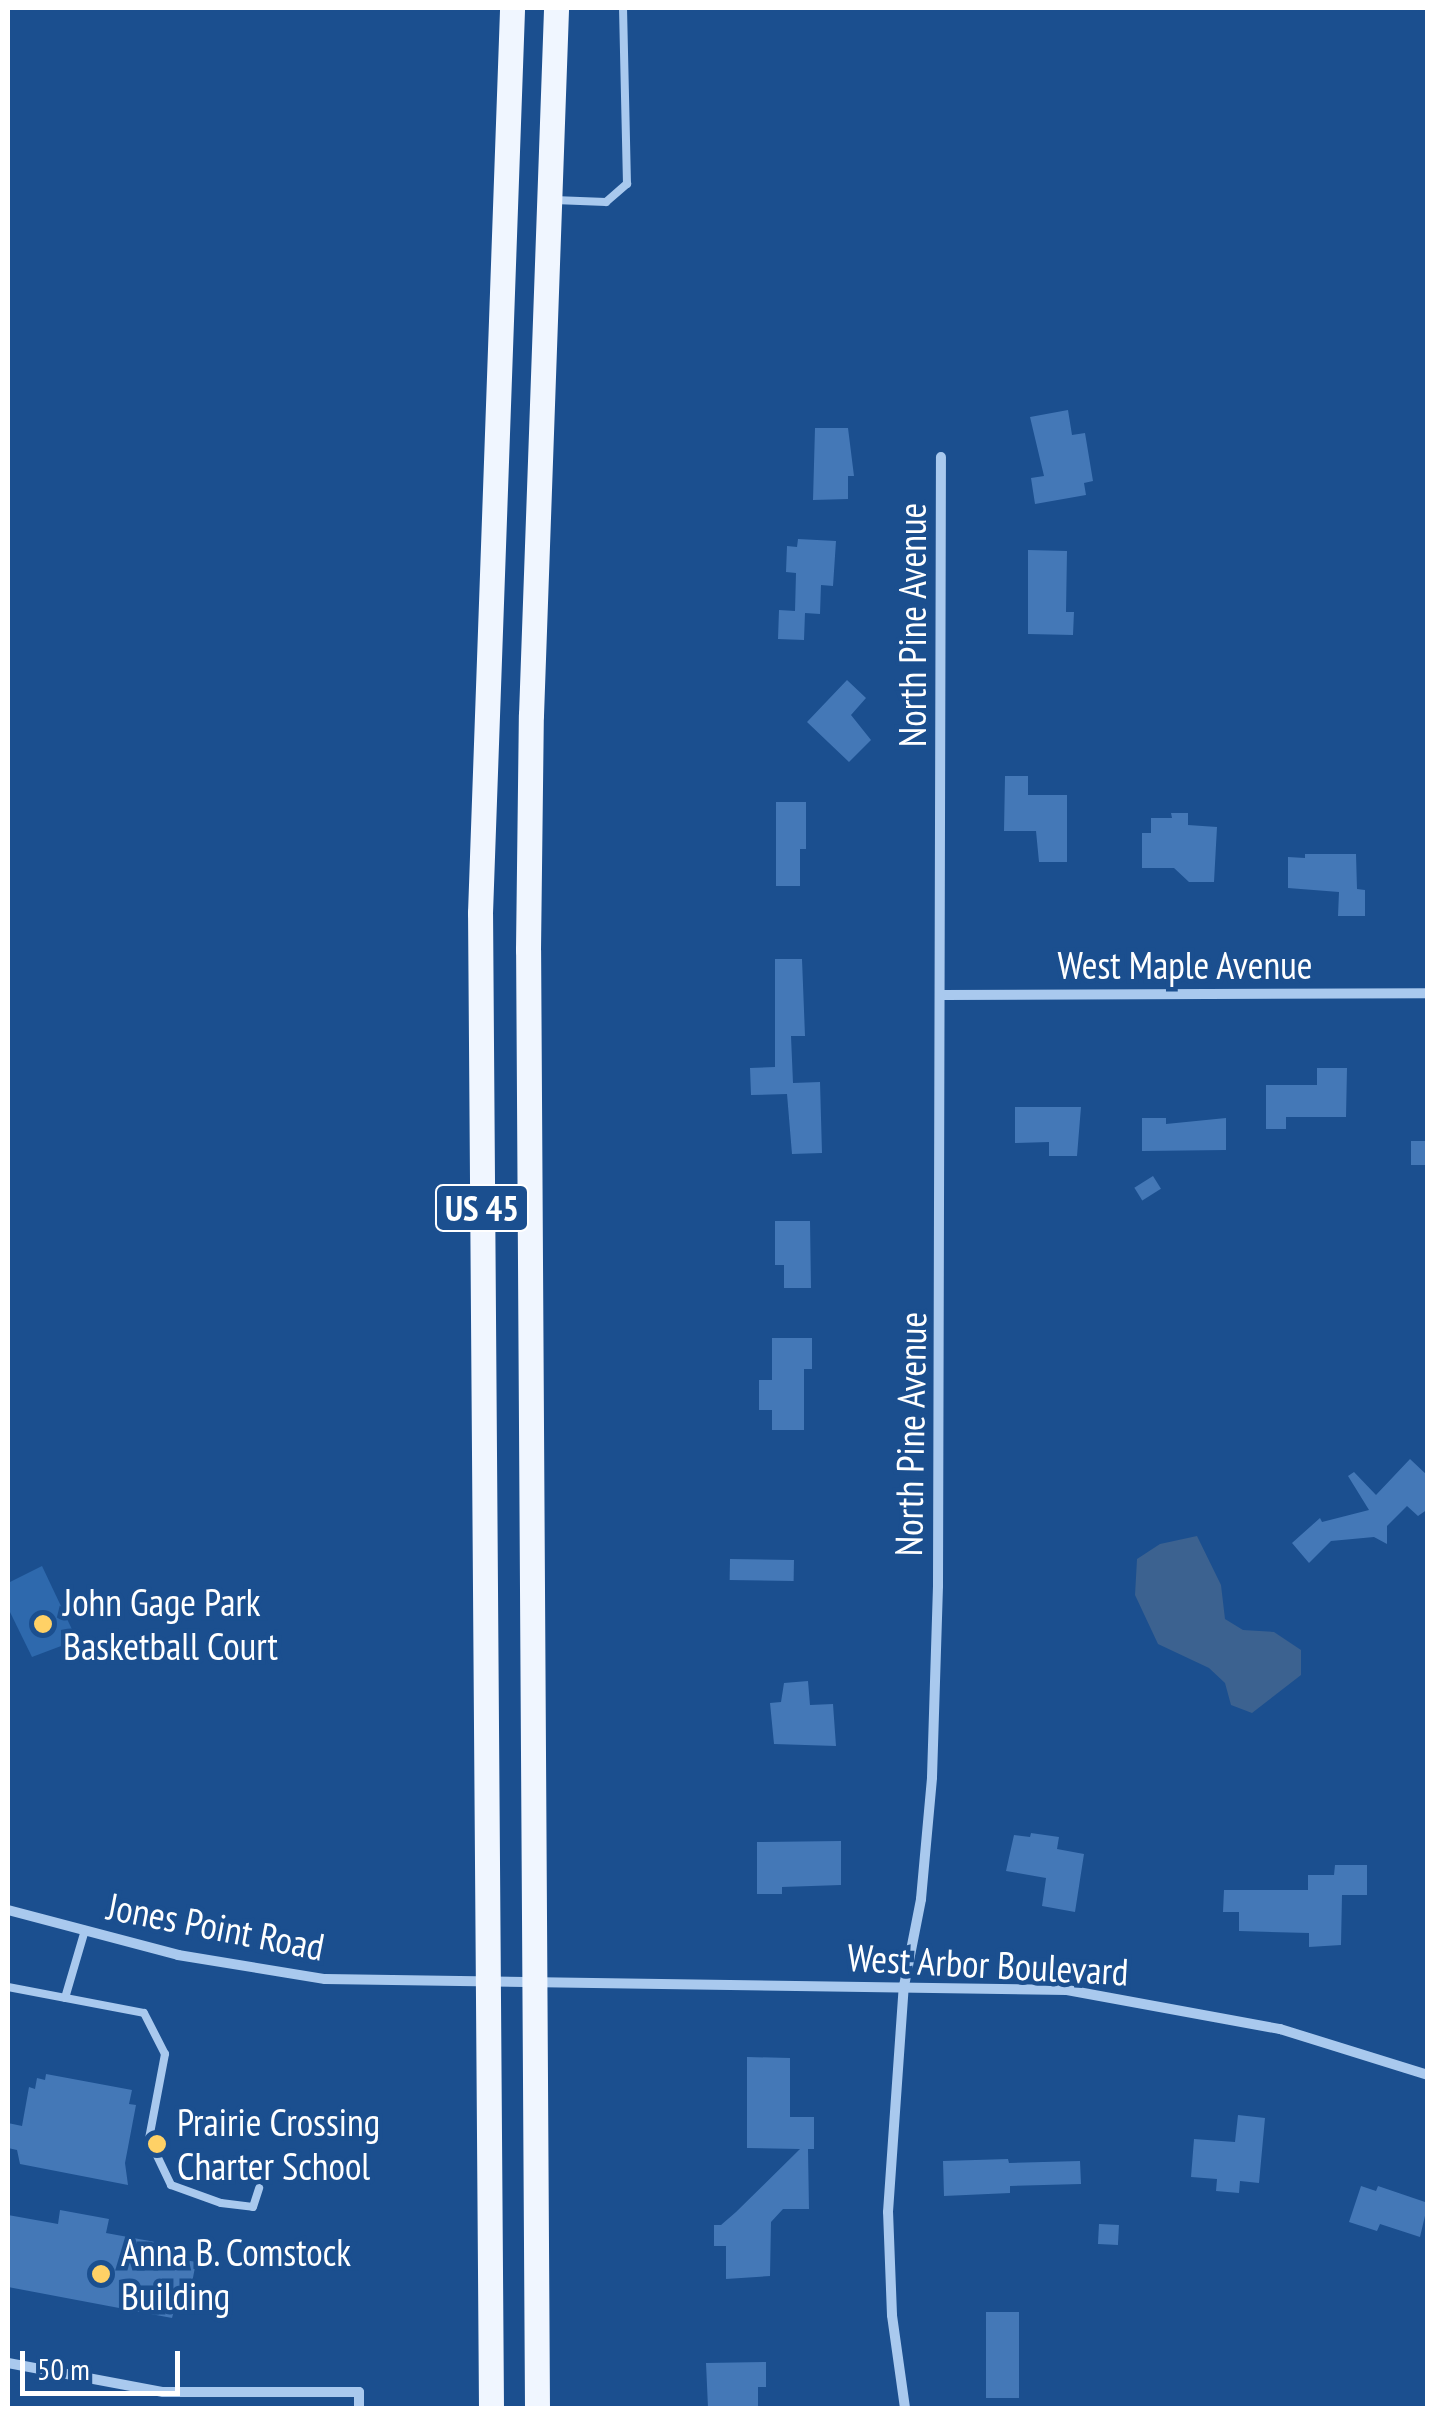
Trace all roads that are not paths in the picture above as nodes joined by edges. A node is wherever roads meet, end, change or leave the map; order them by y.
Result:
1 (512, 8) edge
2 (556, 8) edge
3 (623, 8) edge
4 (549, 200) junction
5 (941, 457) dead end
6 (1428, 993) edge
7 (943, 995) junction
8 (8, 1910) edge
9 (84, 1930) junction
10 (490, 1984) junction
11 (536, 1984) junction
12 (904, 1986) junction
13 (8, 1988) edge
14 (66, 1998) junction
15 (1428, 2075) edge
16 (259, 2188) dead end
17 (8, 2364) edge
18 (359, 2408) edge
19 (492, 2408) edge
20 (537, 2408) edge
21 (904, 2408) edge

1 - 10 main road, US 45
2 - 4 main road, US 45
3 - 4 lane
4 - 11 main road, US 45
5 - 7 street, North Pine Avenue
6 - 7 street, West Maple Avenue
7 - 12 street, North Pine Avenue
8 - 9 street, Jones Point Road
9 - 10 street, Jones Point Road
9 - 14 lane
10 - 11 street, Jones Point Road
10 - 19 main road, US 45
11 - 12 street, West Arbor Boulevard
11 - 20 main road, US 45
12 - 15 street, West Arbor Boulevard
12 - 21 street, North Pine Avenue
13 - 14 lane
14 - 16 lane
17 - 18 street

